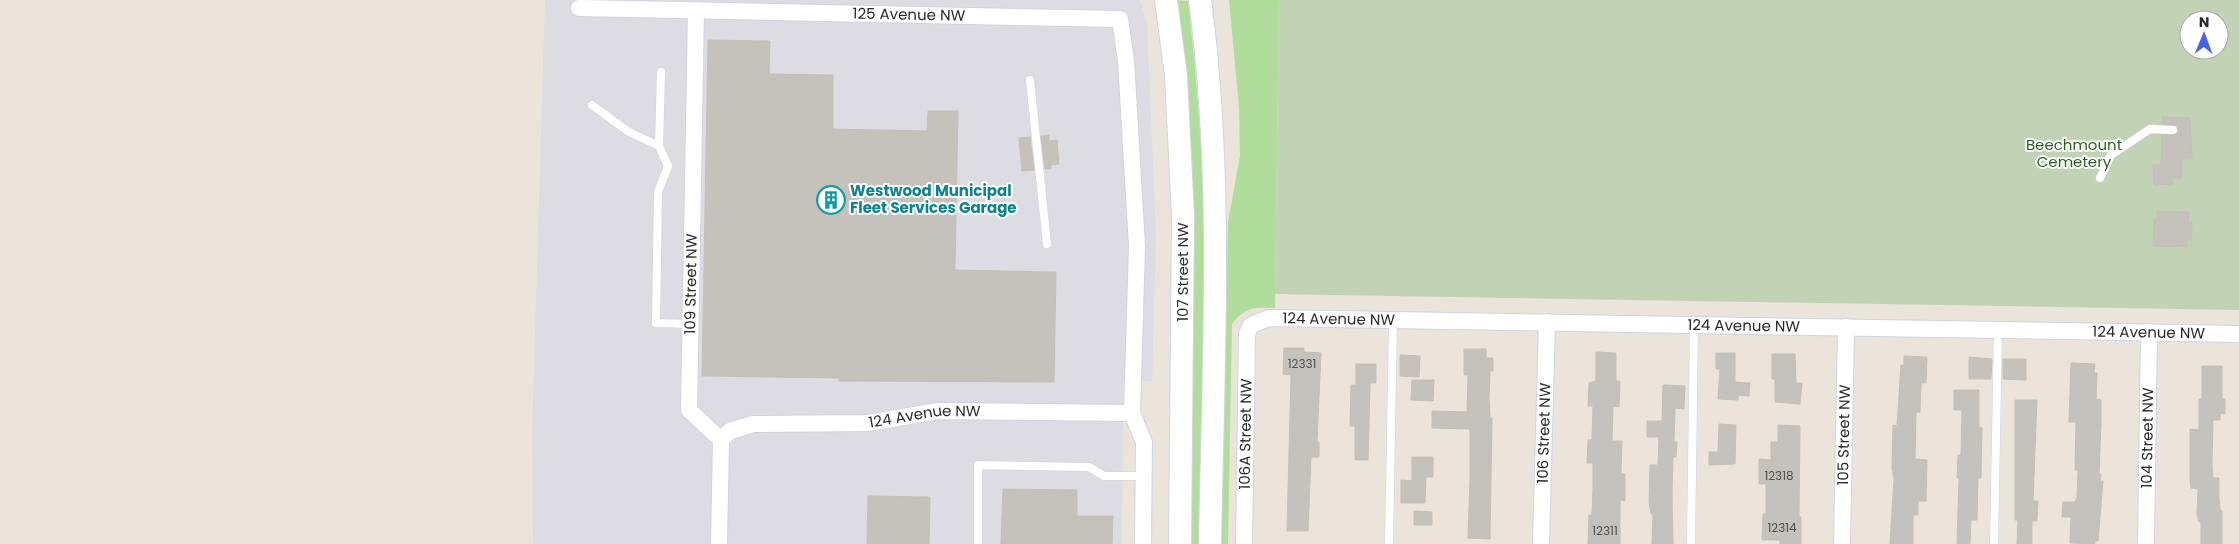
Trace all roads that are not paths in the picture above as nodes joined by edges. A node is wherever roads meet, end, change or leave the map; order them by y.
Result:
1 (1166, 0) edge
2 (1200, 0) edge
3 (579, 8) dead end
4 (696, 10) junction
5 (661, 72) dead end
6 (1030, 80) dead end
7 (592, 104) dead end
8 (2174, 130) dead end
9 (659, 146) junction
10 (2100, 178) dead end
11 (1047, 244) dead end
12 (1393, 320) junction
13 (1547, 322) junction
14 (690, 324) junction
15 (1694, 324) junction
16 (1251, 326) joint
17 (1846, 327) junction
18 (1998, 330) junction
19 (2149, 332) junction
20 (2239, 334) edge
21 (1132, 413) junction
22 (721, 440) junction
23 (1144, 476) junction
24 (719, 544) edge
25 (978, 544) edge
26 (1143, 544) edge
27 (1180, 544) edge
28 (1210, 544) edge
29 (1244, 544) edge
30 (1389, 544) edge
31 (1541, 544) edge
32 (1690, 544) edge
33 (1842, 544) edge
34 (1994, 544) edge
35 (2146, 544) edge

1 - 27 main road, 107 Street NW
2 - 28 main road, 107 Street NW
3 - 4 street, 125 Avenue NW
4 - 14 street, 109 Street NW
4 - 21 street, 125 Avenue NW
5 - 9 lane
6 - 11 lane
7 - 9 lane
8 - 10 lane
9 - 14 lane
12 - 13 street, 124 Avenue NW
12 - 16 street, 124 Avenue NW
12 - 30 lane
13 - 15 street, 124 Avenue NW
13 - 31 street, 106 Street NW
14 - 22 street, 109 Street NW
15 - 17 street, 124 Avenue NW
15 - 32 lane
16 - 29 street, 106A Street NW
17 - 18 street, 124 Avenue NW
17 - 33 street, 105 Street NW
18 - 19 street, 124 Avenue NW
18 - 34 lane
19 - 20 street, 124 Avenue NW
19 - 35 street, 104 Street NW
21 - 22 street, 124 Avenue NW
21 - 23 street
22 - 24 street
23 - 25 lane
23 - 26 street

